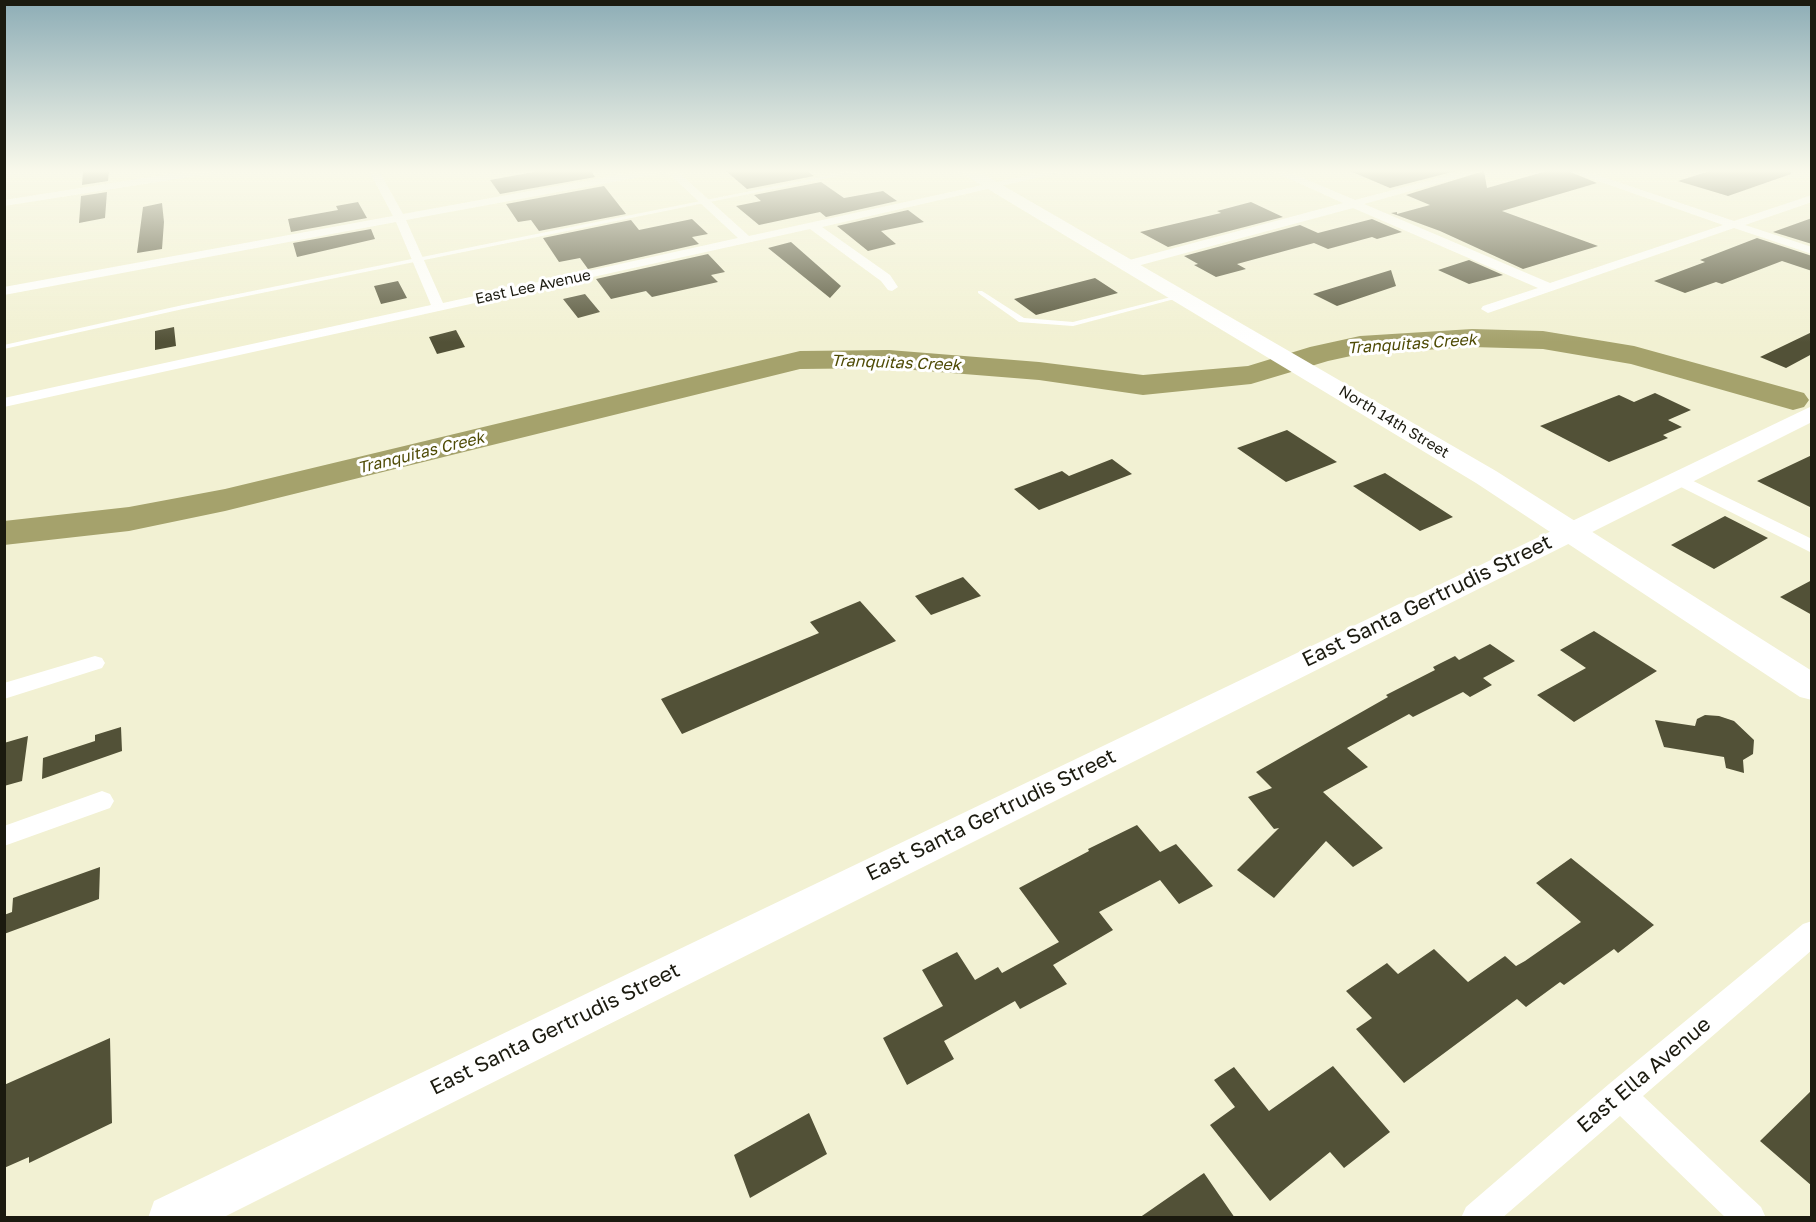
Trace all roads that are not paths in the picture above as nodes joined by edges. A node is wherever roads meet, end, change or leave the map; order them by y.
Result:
1 (340, 228) edge
2 (404, 228) edge
3 (580, 228) edge
4 (734, 228) edge
5 (804, 228) edge
6 (816, 228) edge
7 (1063, 228) edge
8 (1261, 228) edge
9 (1411, 228) edge
10 (1730, 228) edge
11 (1742, 228) edge
12 (748, 241) junction
13 (1812, 250) edge
14 (418, 260) junction
15 (1126, 265) junction
16 (892, 287) dead end
17 (1550, 288) junction
18 (4, 291) edge
19 (980, 292) dead end
20 (1179, 297) junction
21 (439, 308) junction
22 (1488, 309) dead end
23 (4, 347) edge
24 (4, 403) edge
25 (1812, 413) edge
26 (1677, 478) junction
27 (1569, 531) junction
28 (1812, 547) edge
29 (95, 663) dead end
30 (1812, 688) edge
31 (4, 691) edge
32 (102, 801) dead end
33 (4, 836) edge
34 (1812, 933) edge
35 (1620, 1095) junction
36 (171, 1218) edge
37 (1477, 1218) edge
38 (1750, 1218) edge

1 - 18 street
2 - 14 street
3 - 14 lane
4 - 12 street
5 - 12 street, East Lee Avenue
6 - 16 street
7 - 15 main road, North 14th Street
8 - 15 street
9 - 17 street
10 - 17 street
11 - 13 street
12 - 21 street, East Lee Avenue
14 - 21 street
14 - 23 lane
15 - 20 main road, North 14th Street
17 - 22 street
19 - 20 lane
20 - 27 main road, North 14th Street
21 - 24 street, East Lee Avenue
25 - 26 street, East Santa Gertrudis Street
26 - 27 street, East Santa Gertrudis Street
26 - 28 street
27 - 30 main road, North 14th Street
27 - 36 street, East Santa Gertrudis Street
29 - 31 street
32 - 33 street
34 - 35 street, East Ella Avenue
35 - 37 street, East Ella Avenue
35 - 38 street

